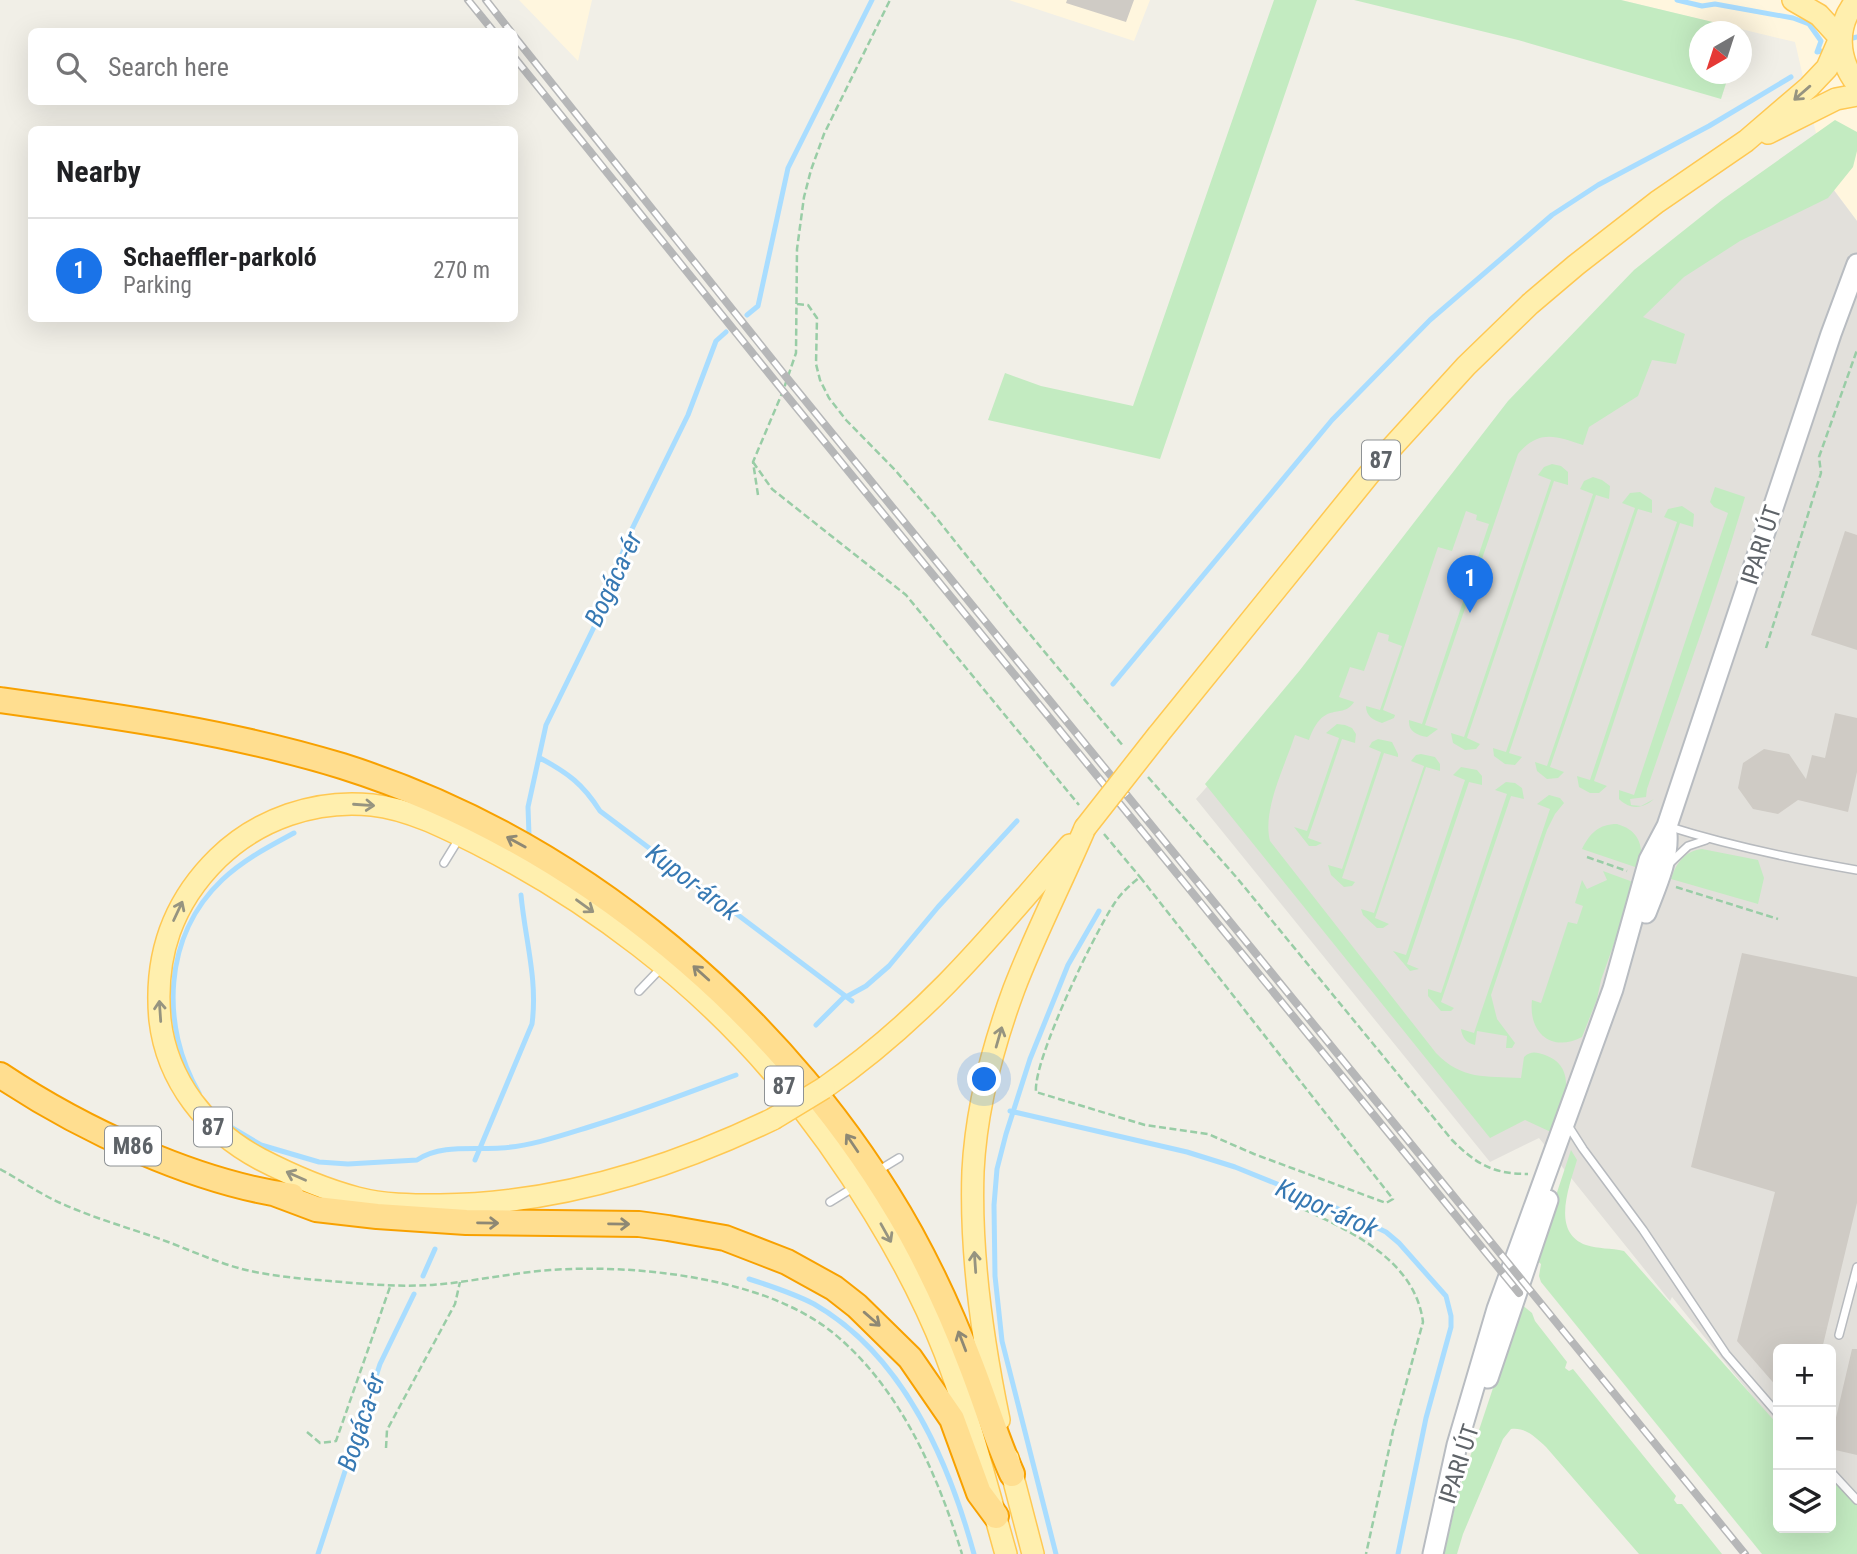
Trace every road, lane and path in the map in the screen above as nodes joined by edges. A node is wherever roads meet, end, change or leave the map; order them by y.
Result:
1 (890, 0) edge
2 (1793, 0) edge
3 (1857, 0) edge
4 (1840, 38) junction
5 (1857, 84) edge
6 (1857, 95) edge
7 (1746, 141) junction
8 (1857, 264) edge
9 (797, 303) junction
10 (1857, 350) edge
11 (753, 462) junction
12 (758, 495) dead end
13 (1766, 648) dead end
14 (0, 700) edge
15 (1121, 743) dead end
16 (1150, 778) dead end
17 (1075, 800) dead end
18 (1667, 826) junction
19 (1095, 831) junction
20 (461, 836) junction
21 (1717, 841) junction
22 (1068, 855) junction
23 (1587, 857) dead end
24 (444, 863) dead end
25 (1857, 870) edge
26 (1629, 872) dead end
27 (1140, 877) junction
28 (1663, 883) junction
29 (1778, 919) dead end
30 (663, 966) junction
31 (1613, 989) junction
32 (639, 991) dead end
33 (1588, 1062) junction
34 (0, 1076) edge
35 (1569, 1127) junction
36 (899, 1158) dead end
37 (0, 1169) edge
38 (1544, 1178) junction
39 (865, 1180) junction
40 (276, 1194) junction
41 (830, 1202) dead end
42 (398, 1205) junction
43 (1303, 1209) dead end
44 (1857, 1267) edge
45 (460, 1282) junction
46 (391, 1284) junction
47 (1839, 1335) dead end
48 (1773, 1407) edge
49 (307, 1432) dead end
50 (386, 1448) dead end
51 (1012, 1474) junction
52 (1836, 1477) edge
53 (1857, 1500) edge
54 (996, 1516) junction
55 (1439, 1524) junction
56 (962, 1554) edge
57 (1006, 1554) edge
58 (1033, 1554) edge
59 (1366, 1554) edge
60 (1433, 1554) edge

1 - 9 path
2 - 4 main road
3 - 4 main road
4 - 5 main road
4 -> 7 main road, 87
6 - 7 main road, 87
7 - 19 main road, 87, bridge
8 - 18 street, IPARI ÚT
9 - 11 path
9 - 15 path
10 - 13 path
11 - 12 path
11 - 17 path
39 -> 14 highway
16 - 38 path
18 - 21 lane
18 - 28 street, IPARI ÚT
18 - 31 street, IPARI ÚT
19 - 22 main road, 87
19 - 27 path
20 - 24 lane
20 -> 30 main road, 87
42 -> 20 main road, 87
21 - 25 lane
21 - 28 lane
22 - 42 main road, 87, bridge
51 -> 22 main road, 87
23 - 26 path
27 - 27 path
28 - 29 path
28 - 31 street, IPARI ÚT
30 - 32 lane
30 - 39 main road, 87
31 - 33 street, IPARI ÚT
33 - 35 street, IPARI ÚT
33 - 38 street, IPARI ÚT
34 - 40 highway, M86
35 - 48 lane
35 - 55 street, IPARI ÚT
36 - 39 lane
37 - 46 path
38 - 55 street, IPARI ÚT
39 - 41 lane
51 -> 39 highway
39 -> 54 main road, 87
40 - 42 highway, M86
40 -> 54 highway
43 - 59 path
44 - 47 lane
45 - 46 path
45 - 50 path
45 - 56 path
46 - 49 path
51 - 58 main road, 87
52 - 53 lane
54 - 57 main road, 87
55 - 60 street

